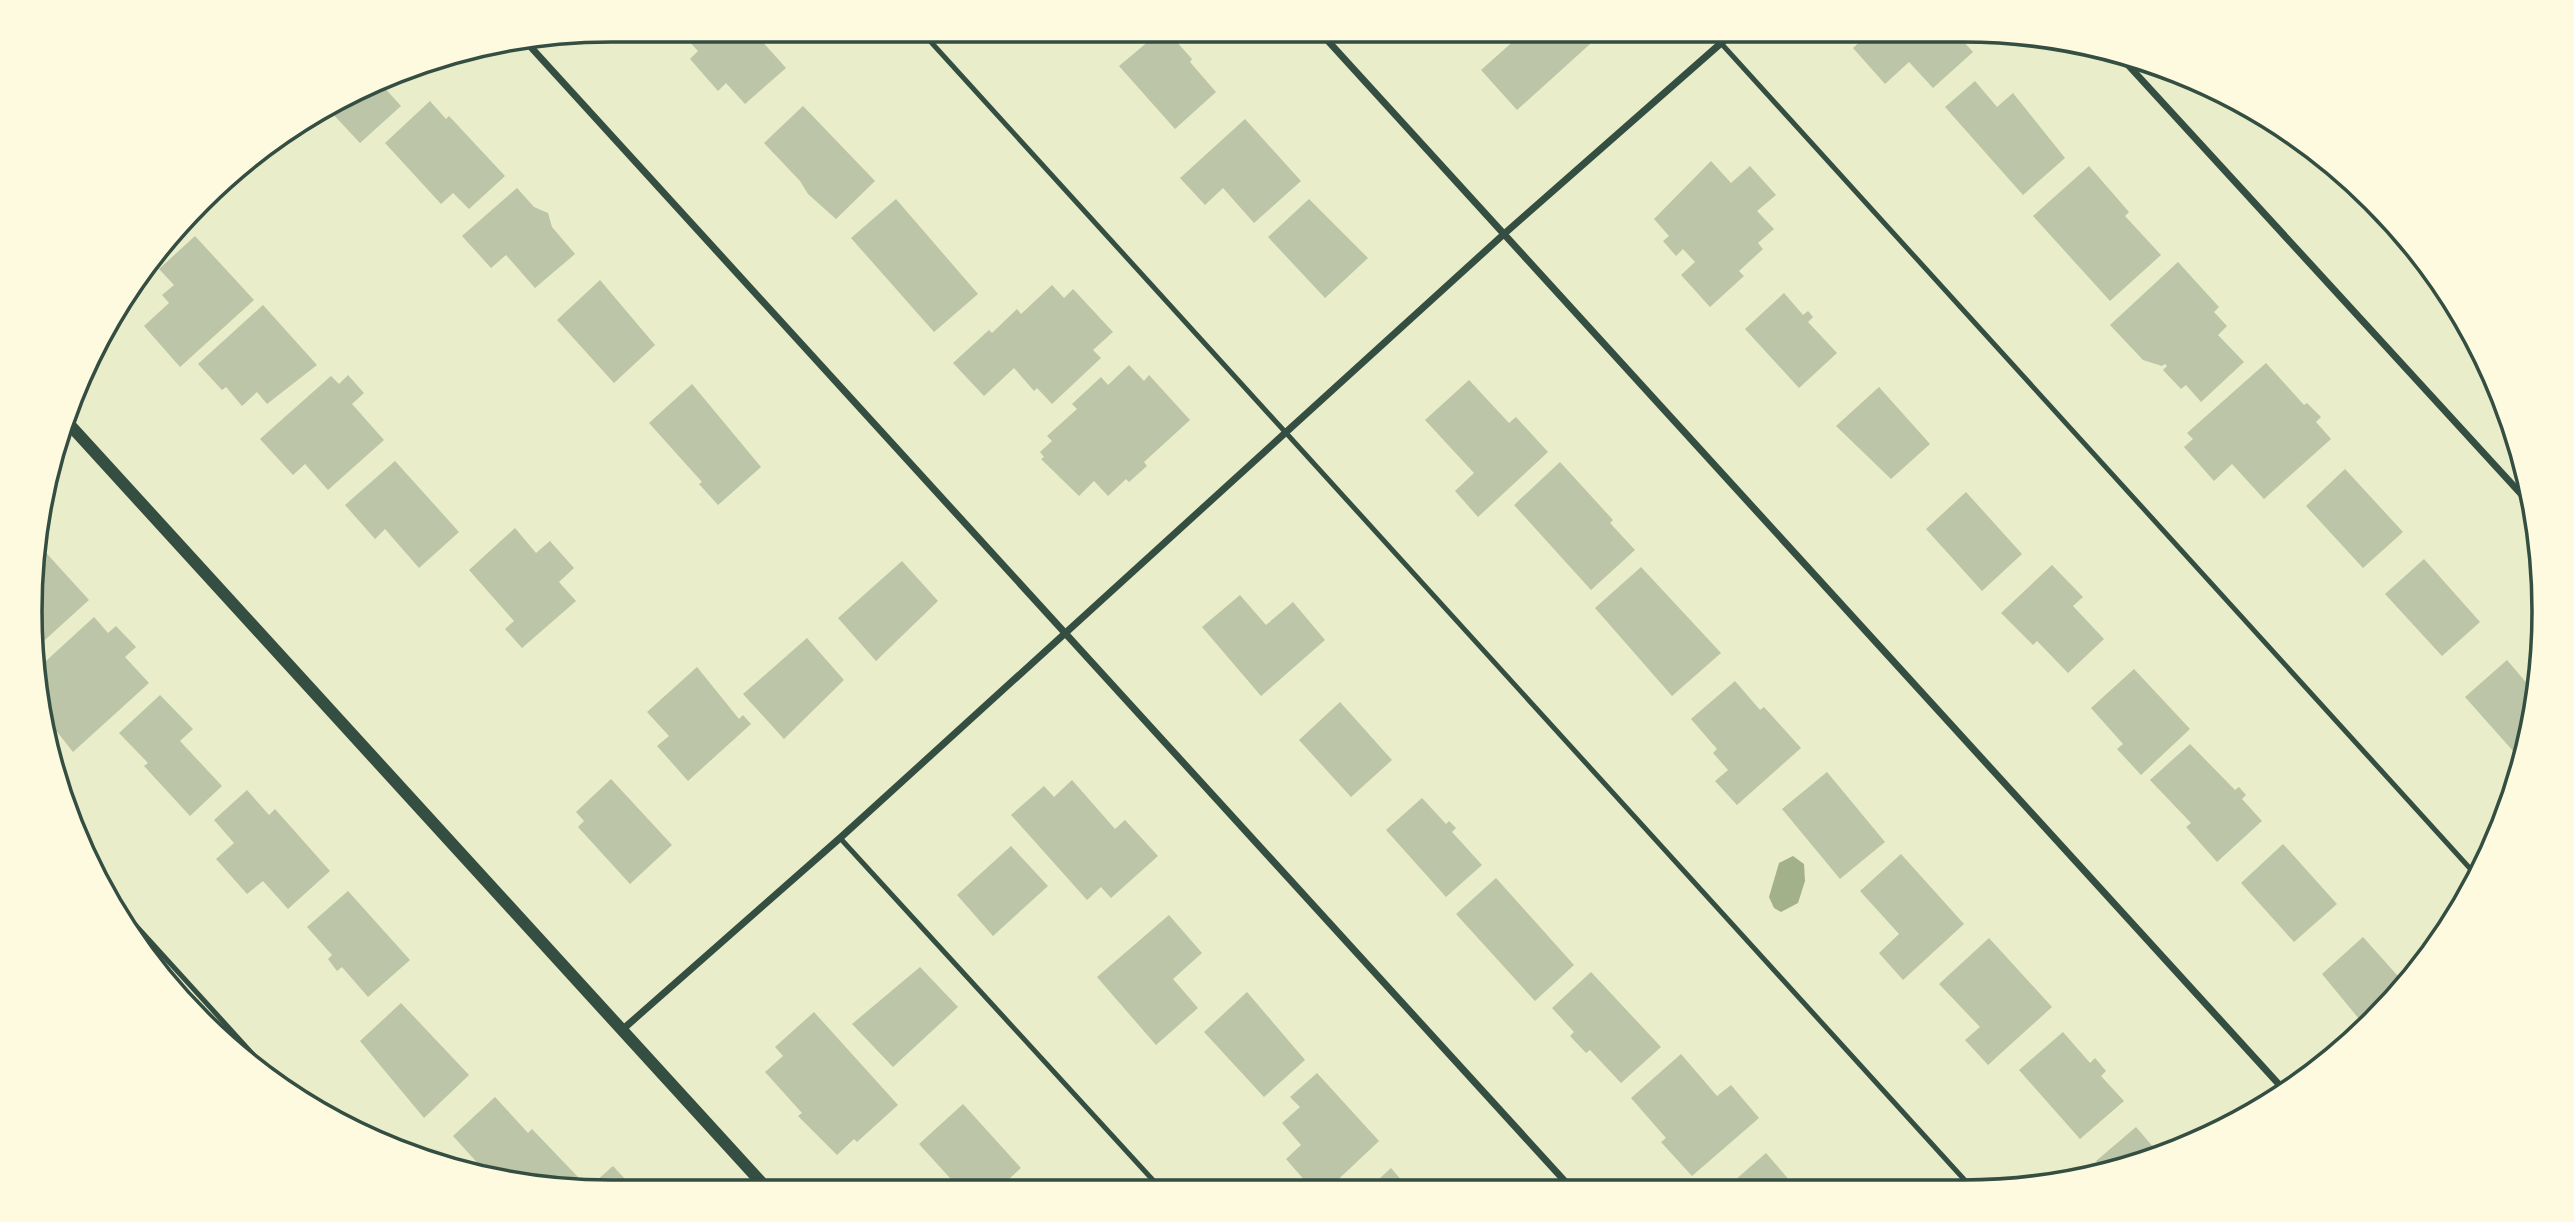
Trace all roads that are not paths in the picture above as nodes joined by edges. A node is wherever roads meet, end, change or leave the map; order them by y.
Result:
1 (931, 42) edge
2 (1329, 42) edge
3 (1721, 43) joint
4 (532, 48) edge
5 (2130, 67) edge
6 (1504, 234) junction
7 (72, 427) edge
8 (1285, 435) junction
9 (2519, 492) edge
10 (1065, 633) junction
11 (840, 838) junction
12 (2470, 869) edge
13 (141, 932) edge
14 (622, 1030) junction
15 (247, 1048) edge
16 (2279, 1084) edge
17 (759, 1180) edge
18 (1154, 1180) edge
19 (1564, 1180) edge
20 (1965, 1180) edge

1 - 8 lane
2 - 6 street
3 - 6 street
3 - 12 lane
4 - 10 street
5 - 9 street
6 - 8 street
6 - 16 street
7 - 14 street
8 - 10 street
8 - 20 lane
10 - 11 street
10 - 19 street
11 - 14 street
11 - 18 lane
13 - 15 lane
14 - 17 street

